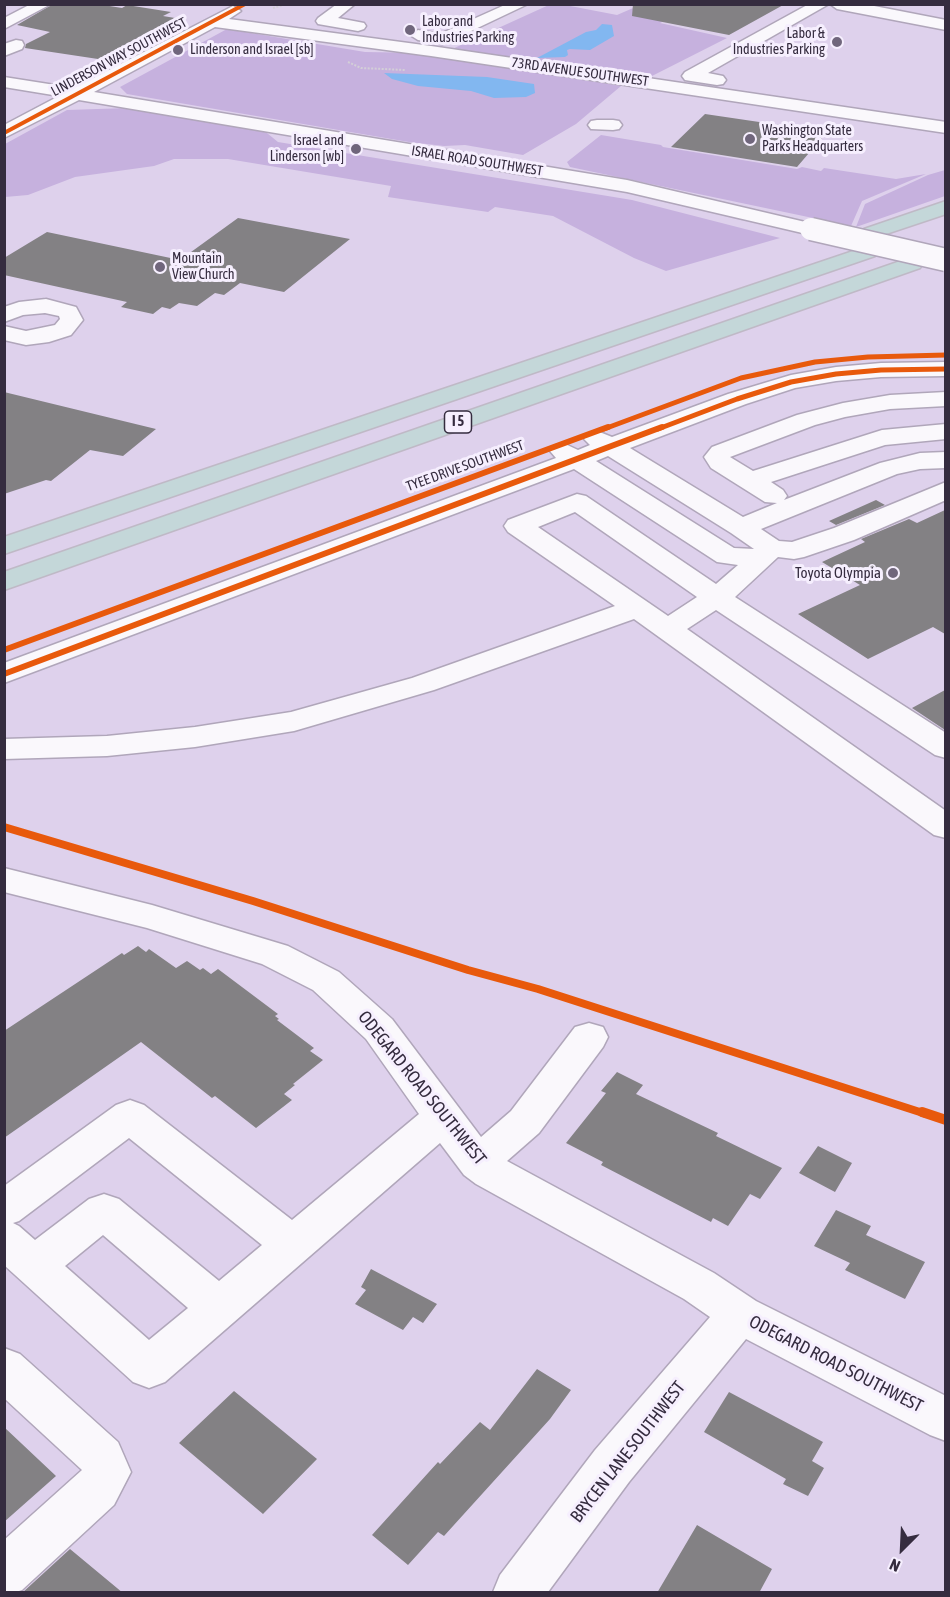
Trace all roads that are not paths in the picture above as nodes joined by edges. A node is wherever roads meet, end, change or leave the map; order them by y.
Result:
1 (44, 4) edge
2 (348, 4) edge
3 (521, 4) edge
4 (822, 4) edge
5 (837, 4) edge
6 (910, 4) edge
7 (240, 7) edge
8 (945, 11) edge
9 (209, 14) edge
10 (4, 24) edge
11 (945, 26) edge
12 (382, 30) junction
13 (353, 42) junction
14 (4, 82) edge
15 (78, 94) junction
16 (855, 100) junction
17 (838, 111) junction
18 (945, 113) edge
19 (945, 128) edge
20 (4, 133) edge
21 (945, 207) edge
22 (945, 225) edge
23 (902, 240) dead end
24 (839, 245) dead end
25 (945, 260) edge
26 (912, 263) dead end
27 (4, 297) edge
28 (46, 306) junction
29 (4, 315) edge
30 (4, 333) edge
31 (945, 355) edge
32 (945, 369) edge
33 (945, 399) edge
34 (945, 431) edge
35 (317, 439) junction
36 (599, 440) junction
37 (566, 453) junction
38 (945, 459) edge
39 (658, 476) junction
40 (758, 484) junction
41 (623, 489) junction
42 (945, 490) edge
43 (695, 498) junction
44 (791, 507) junction
45 (659, 512) junction
46 (741, 527) junction
47 (4, 546) edge
48 (764, 553) junction
49 (4, 582) edge
50 (716, 597) junction
51 (638, 608) junction
52 (668, 629) junction
53 (4, 650) edge
54 (4, 674) edge
55 (945, 748) edge
56 (4, 749) edge
57 (945, 827) edge
58 (4, 880) edge
59 (589, 1037) dead end
60 (442, 1118) junction
61 (478, 1162) junction
62 (4, 1209) edge
63 (292, 1245) junction
64 (19, 1252) edge
65 (219, 1308) junction
66 (740, 1314) junction
67 (4, 1368) edge
68 (945, 1420) edge
69 (4, 1573) edge
70 (518, 1593) edge

1 - 10 street
2 - 12 street
3 - 12 street
4 - 16 street
5 - 11 street
6 - 8 street
7 - 9 street, LINDERSON WAY SOUTHWEST
9 - 13 street, 73RD AVENUE SOUTHWEST
9 - 15 street, LINDERSON WAY SOUTHWEST
12 - 13 street
13 - 17 street, 73RD AVENUE SOUTHWEST
14 - 15 street, ISRAEL ROAD SOUTHWEST
15 - 20 street, LINDERSON WAY SOUTHWEST
15 - 25 street, ISRAEL ROAD SOUTHWEST, bridge
16 - 17 street
16 - 18 street
17 - 19 street, 73RD AVENUE SOUTHWEST
21 - 35 highway, I 5
22 - 23 highway
24 - 35 highway
26 - 49 highway, I 5
27 - 28 street
28 - 29 street
28 - 30 street
31 - 36 street, TYEE DRIVE SOUTHWEST
32 - 36 street, TYEE DRIVE SOUTHWEST
33 - 40 street
34 - 40 street
35 - 47 highway, I 5
36 - 37 street, TYEE DRIVE SOUTHWEST
36 - 39 street
37 - 41 street
37 - 53 street, TYEE DRIVE SOUTHWEST
37 - 54 street, TYEE DRIVE SOUTHWEST
38 - 44 street
39 - 41 street
39 - 43 street
40 - 44 street
41 - 45 street
42 - 48 street
43 - 45 street
43 - 46 street
44 - 46 street
45 - 48 street
46 - 48 street
48 - 50 street
50 - 51 street
50 - 52 street
50 - 55 street
51 - 52 street
51 - 56 street
52 - 57 street
58 - 60 street, ODEGARD ROAD SOUTHWEST
59 - 61 street
60 - 61 street, ODEGARD ROAD SOUTHWEST
60 - 63 street
61 - 66 street, ODEGARD ROAD SOUTHWEST
62 - 63 street
63 - 65 street
64 - 65 street
64 - 65 street
66 - 68 street, ODEGARD ROAD SOUTHWEST
66 - 70 street, BRYCEN LANE SOUTHWEST
67 - 69 street

